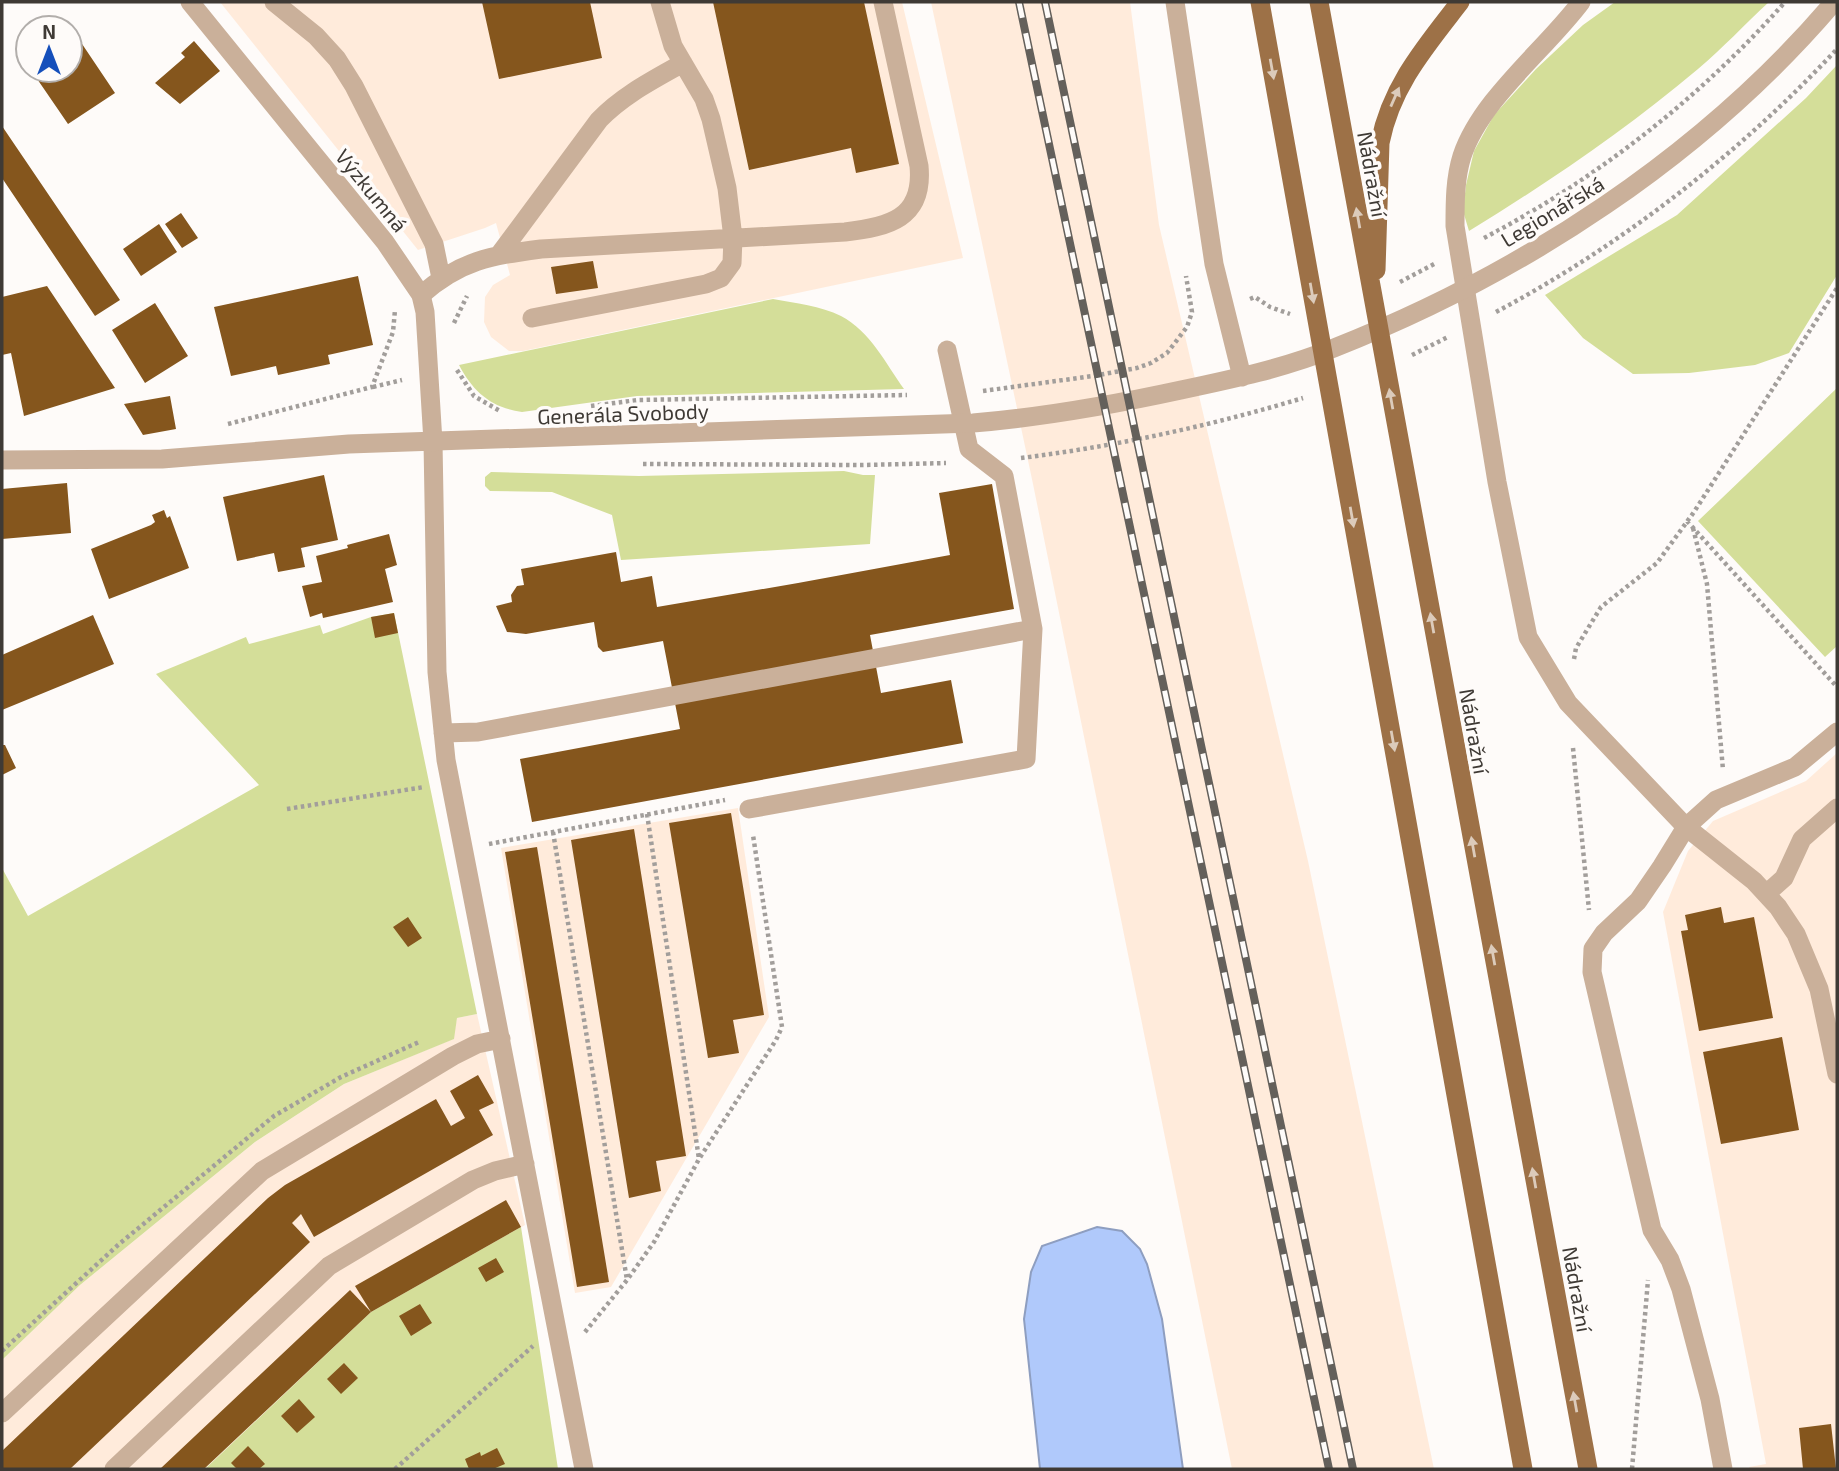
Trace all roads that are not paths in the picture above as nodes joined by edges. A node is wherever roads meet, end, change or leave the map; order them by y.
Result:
1 (190, 2) edge
2 (274, 2) edge
3 (660, 2) edge
4 (883, 2) edge
5 (1175, 2) edge
6 (1260, 2) edge
7 (1319, 2) edge
8 (1460, 2) edge
9 (1581, 2) edge
10 (1834, 2) edge
11 (683, 63) junction
12 (733, 238) junction
13 (499, 255) junction
14 (441, 278) junction
15 (421, 295) junction
16 (1375, 310) junction
17 (532, 318) dead end
18 (947, 350) dead end
19 (1242, 377) junction
20 (433, 442) junction
21 (2, 460) edge
22 (1033, 629) junction
23 (1837, 732) edge
24 (443, 733) junction
25 (1837, 808) edge
26 (748, 809) road end
27 (1686, 827) junction
28 (1766, 894) junction
29 (501, 1040) junction
30 (1837, 1068) edge
31 (525, 1164) junction
32 (2, 1413) edge
33 (114, 1469) edge
34 (584, 1469) edge
35 (1523, 1469) edge
36 (1588, 1469) edge
37 (1723, 1469) edge

1 - 15 street, Výzkumná
2 - 14 street
3 - 11 street
4 - 12 street
5 - 19 street
6 -> 35 main road
16 -> 7 main road, Nádražní
16 -> 8 main road
9 - 27 street
10 - 19 street, Legionářská
11 - 12 street
11 - 13 street
12 - 13 street
12 - 17 street
13 - 14 street
14 - 15 street
15 - 20 street, Výzkumná
36 -> 16 main road, Nádražní
18 - 22 street
19 - 20 street, Generála Svobody
20 - 21 street, Generála Svobody
20 - 24 street, Výzkumná
22 - 24 street
22 - 26 street
23 - 27 street
24 - 29 street, Výzkumná
25 - 28 street
27 - 28 street
27 - 37 street
28 - 30 street
29 - 31 street, Výzkumná
29 - 32 street
31 - 33 street
31 - 34 street, Výzkumná

